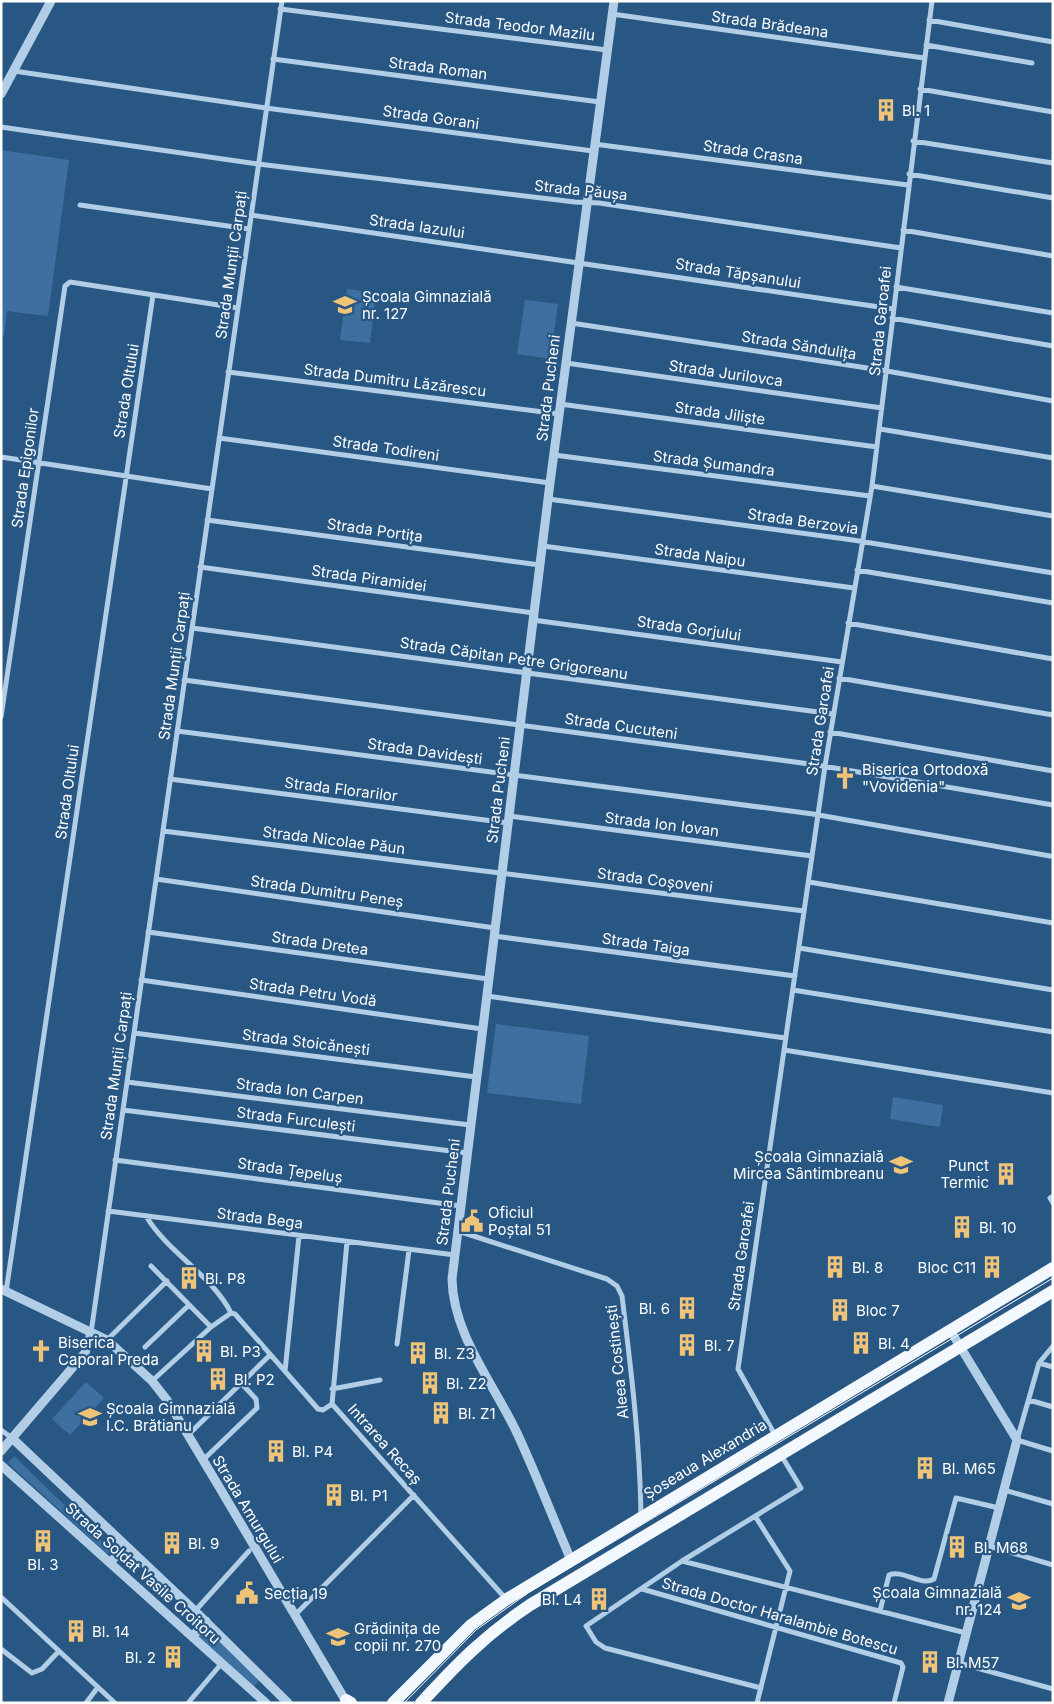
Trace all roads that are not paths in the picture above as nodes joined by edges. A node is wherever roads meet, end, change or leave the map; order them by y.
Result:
1 (51, 1) edge
2 (282, 1) edge
3 (614, 1) edge
4 (932, 1) edge
5 (280, 9) junction
6 (612, 14) junction
7 (929, 20) junction
8 (1053, 42) edge
9 (926, 45) junction
10 (607, 50) junction
11 (924, 58) junction
12 (273, 59) junction
13 (1032, 63) dead end
14 (14, 71) junction
15 (920, 90) junction
16 (1, 94) edge
17 (600, 102) junction
18 (266, 108) junction
19 (1053, 112) edge
20 (1, 127) edge
21 (913, 141) junction
22 (594, 148) junction
23 (1053, 163) edge
24 (258, 164) junction
25 (909, 174) junction
26 (908, 185) junction
27 (1053, 198) edge
28 (586, 203) junction
29 (80, 205) dead end
30 (251, 215) junction
31 (249, 229) junction
32 (903, 230) junction
33 (901, 248) junction
34 (1053, 256) edge
35 (579, 262) junction
36 (896, 287) junction
37 (153, 295) junction
38 (238, 308) junction
39 (893, 309) junction
40 (1053, 313) edge
41 (892, 318) junction
42 (571, 323) junction
43 (1053, 346) edge
44 (566, 363) junction
45 (886, 371) junction
46 (228, 372) junction
47 (1053, 400) edge
48 (560, 404) junction
49 (882, 408) junction
50 (559, 414) junction
51 (880, 429) junction
52 (219, 438) junction
53 (877, 447) junction
54 (554, 455) junction
55 (1, 457) edge
56 (1053, 458) edge
57 (38, 463) junction
58 (125, 476) junction
59 (550, 483) junction
60 (872, 486) junction
61 (212, 489) junction
62 (870, 496) junction
63 (548, 499) junction
64 (1053, 516) edge
65 (207, 520) junction
66 (862, 542) junction
67 (542, 546) junction
68 (540, 564) junction
69 (200, 567) junction
70 (857, 570) junction
71 (1053, 573) edge
72 (854, 588) junction
73 (1053, 603) edge
74 (533, 616) junction
75 (848, 623) junction
76 (192, 628) junction
77 (1053, 659) edge
78 (842, 662) junction
79 (526, 673) junction
80 (839, 678) junction
81 (184, 680) junction
82 (833, 714) junction
83 (1053, 714) edge
84 (1, 717) edge
85 (520, 725) junction
86 (177, 731) junction
87 (830, 732) junction
88 (825, 766) junction
89 (1053, 771) edge
90 (514, 775) junction
91 (170, 779) junction
92 (1053, 805) edge
93 (818, 816) junction
94 (509, 820) junction
95 (163, 831) junction
96 (812, 856) junction
97 (1050, 856) dead end
98 (502, 874) junction
99 (156, 879) junction
100 (809, 882) junction
101 (804, 911) junction
102 (1053, 922) edge
103 (148, 932) junction
104 (494, 932) junction
105 (799, 948) junction
106 (795, 976) junction
107 (488, 979) junction
108 (141, 980) junction
109 (793, 990) junction
110 (1053, 990) edge
111 (486, 996) junction
112 (482, 1029) junction
113 (134, 1032) junction
114 (1053, 1032) edge
115 (785, 1038) junction
116 (784, 1050) junction
117 (476, 1077) junction
118 (127, 1082) junction
119 (1053, 1093) edge
120 (122, 1110) junction
121 (470, 1125) junction
122 (467, 1153) junction
123 (115, 1160) junction
124 (1053, 1196) edge
125 (1053, 1203) edge
126 (460, 1206) junction
127 (108, 1211) junction
128 (146, 1216) junction
129 (458, 1231) junction
130 (299, 1236) junction
131 (347, 1242) junction
132 (409, 1250) junction
133 (454, 1255) junction
134 (151, 1266) dead end
135 (1053, 1268) edge
136 (167, 1281) junction
137 (4, 1291) edge
138 (1053, 1291) edge
139 (189, 1304) junction
140 (231, 1313) junction
141 (211, 1327) junction
142 (950, 1330) junction
143 (91, 1333) junction
144 (107, 1340) junction
145 (397, 1344) dead end
146 (1053, 1346) edge
147 (145, 1347) dead end
148 (960, 1347) junction
149 (270, 1355) junction
150 (1039, 1363) junction
151 (1053, 1367) edge
152 (285, 1371) junction
153 (380, 1380) dead end
154 (152, 1381) junction
155 (241, 1383) junction
156 (332, 1389) junction
157 (1029, 1400) junction
158 (332, 1404) junction
159 (1053, 1407) edge
160 (1, 1430) edge
161 (188, 1435) junction
162 (775, 1436) junction
163 (12, 1438) junction
164 (1017, 1440) junction
165 (1, 1451) edge
166 (1053, 1451) edge
167 (780, 1454) junction
168 (204, 1460) junction
169 (1, 1465) edge
170 (1004, 1490) junction
171 (414, 1496) junction
172 (1053, 1504) edge
173 (999, 1508) junction
174 (641, 1516) junction
175 (755, 1516) junction
176 (125, 1545) junction
177 (989, 1546) junction
178 (250, 1551) dead end
179 (570, 1560) junction
180 (682, 1561) junction
181 (110, 1562) junction
182 (1053, 1564) edge
183 (787, 1588) junction
184 (642, 1589) junction
185 (1, 1597) edge
186 (506, 1599) junction
187 (195, 1611) junction
188 (880, 1611) junction
189 (294, 1616) junction
190 (206, 1621) junction
191 (776, 1628) junction
192 (966, 1633) junction
193 (193, 1636) junction
194 (1, 1649) edge
195 (59, 1651) junction
196 (958, 1662) junction
197 (222, 1663) junction
198 (264, 1679) junction
199 (98, 1688) junction
200 (761, 1688) junction
201 (1053, 1689) edge
202 (252, 1691) junction
203 (346, 1702) edge
204 (86, 1703) edge
205 (115, 1703) edge
206 (188, 1703) edge
207 (266, 1703) edge
208 (288, 1703) edge
209 (393, 1703) edge
210 (421, 1703) edge
211 (758, 1703) edge
212 (894, 1703) edge
213 (948, 1703) edge

1 - 14 street
2 - 5 street, Strada Munții Carpați
3 - 6 street, Strada Pucheni
4 - 7 street, Strada Garoafei
5 - 10 street, Strada Teodor Mazilu
5 - 12 street, Strada Munții Carpați
6 - 10 street, Strada Pucheni
6 - 11 street, Strada Brădeana
7 - 8 street
7 - 9 street, Strada Garoafei
9 - 11 street, Strada Garoafei
9 - 13 street
10 - 17 street, Strada Pucheni
11 - 15 street, Strada Garoafei
12 - 17 street, Strada Roman
12 - 18 street, Strada Munții Carpați
14 - 16 street
14 - 18 street, Strada Gorani
15 - 19 street
15 - 21 street, Strada Garoafei
17 - 22 street, Strada Pucheni
18 - 22 street, Strada Gorani
18 - 24 street, Strada Munții Carpați
20 - 24 street, Strada Păușa
21 - 23 street
21 - 25 street, Strada Garoafei
22 - 26 street, Strada Crasna
22 - 28 street, Strada Pucheni
24 - 28 street, Strada Păușa
24 - 30 street, Strada Munții Carpați
25 - 26 street, Strada Garoafei
25 - 27 street
26 - 32 street, Strada Garoafei
28 - 33 street, Strada Păușa
28 - 35 street, Strada Pucheni
29 - 31 street
30 - 31 street, Strada Munții Carpați
30 - 35 street, Strada Iazului
31 - 38 street, Strada Munții Carpați
32 - 33 street, Strada Garoafei
32 - 34 street
33 - 36 street, Strada Garoafei
35 - 39 street, Strada Tăpșanului
35 - 42 street, Strada Pucheni
36 - 39 street, Strada Garoafei
36 - 40 street
37 - 38 street
37 - 57 street, Strada Epigonilor
37 - 58 street, Strada Oltului
38 - 46 street, Strada Munții Carpați
39 - 41 street, Strada Garoafei
41 - 43 street
41 - 45 street, Strada Garoafei
42 - 44 street, Strada Pucheni
42 - 45 street, Strada Săndulița
44 - 48 street, Strada Pucheni
44 - 49 street, Strada Jurilovca
45 - 47 street, Strada Săndulița
45 - 49 street, Strada Garoafei
46 - 50 street, Strada Dumitru Lăzărescu
46 - 52 street, Strada Munții Carpați
48 - 50 street, Strada Pucheni
48 - 53 street, Strada Jiliște
49 - 51 street, Strada Garoafei
50 - 54 street, Strada Pucheni
51 - 53 street, Strada Garoafei
51 - 56 street
52 - 59 street, Strada Todireni
52 - 61 street, Strada Munții Carpați
53 - 60 street, Strada Garoafei
54 - 59 street, Strada Pucheni
54 - 62 street, Strada Șumandra
55 - 57 street
57 - 58 street
57 - 84 street, Strada Epigonilor
58 - 61 street
58 - 137 street, Strada Oltului
59 - 63 street, Strada Pucheni
60 - 62 street, Strada Garoafei
60 - 64 street
61 - 65 street, Strada Munții Carpați
62 - 66 street, Strada Garoafei
63 - 66 street, Strada Berzovia
63 - 67 street, Strada Pucheni
65 - 68 street, Strada Portița
65 - 69 street, Strada Munții Carpați
66 - 70 street, Strada Garoafei
66 - 71 street, Strada Berzovia
67 - 68 street, Strada Pucheni
67 - 72 street, Strada Naipu
68 - 74 street, Strada Pucheni
69 - 74 street, Strada Piramidei
69 - 76 street, Strada Munții Carpați
70 - 72 street, Strada Garoafei
70 - 73 street
72 - 75 street, Strada Garoafei
74 - 78 street, Strada Gorjului
74 - 79 street, Strada Pucheni
75 - 77 street
75 - 78 street, Strada Garoafei
76 - 79 street, Strada Căpitan Petre Grigoreanu
76 - 81 street, Strada Munții Carpați
78 - 80 street, Strada Garoafei
79 - 82 street, Strada Căpitan Petre Grigoreanu
79 - 85 street, Strada Pucheni
80 - 82 street, Strada Garoafei
80 - 83 street
81 - 85 street, Strada Cucuteni
81 - 86 street, Strada Munții Carpați
82 - 87 street, Strada Garoafei
85 - 88 street, Strada Cucuteni
85 - 90 street, Strada Pucheni
86 - 90 street, Strada Davidești
86 - 91 street, Strada Munții Carpați
87 - 88 street, Strada Garoafei
87 - 89 street
88 - 92 street, Strada Cucuteni
88 - 93 street, Strada Garoafei
90 - 93 street, Strada Davidești
90 - 94 street, Strada Pucheni
91 - 94 street, Strada Florarilor
91 - 95 street, Strada Munții Carpați
93 - 96 street, Strada Garoafei
93 - 97 street, Strada Davidești
94 - 96 street, Strada Ion Iovan
94 - 98 street, Strada Pucheni
95 - 98 street, Strada Nicolae Păun
95 - 99 street, Strada Munții Carpați
96 - 100 street, Strada Garoafei
98 - 101 street, Strada Coșoveni
98 - 104 street, Strada Pucheni
99 - 103 street, Strada Munții Carpați
99 - 104 street, Strada Dumitru Peneș
100 - 101 street, Strada Garoafei
100 - 102 street
101 - 105 street, Strada Garoafei
103 - 107 street, Strada Dretea
103 - 108 street, Strada Munții Carpați
104 - 106 street, Strada Taiga
104 - 107 street, Strada Pucheni
105 - 106 street, Strada Garoafei
105 - 110 street
106 - 109 street, Strada Garoafei
107 - 111 street, Strada Pucheni
108 - 112 street, Strada Petru Vodă
108 - 113 street, Strada Munții Carpați
109 - 114 street
109 - 115 street, Strada Garoafei
111 - 112 street, Strada Pucheni
111 - 115 street
112 - 117 street, Strada Pucheni
113 - 117 street, Strada Stoicănești
113 - 118 street, Strada Munții Carpați
115 - 116 street, Strada Garoafei
116 - 119 street
116 - 162 street, Strada Garoafei
117 - 121 street, Strada Pucheni
118 - 120 street, Strada Munții Carpați
118 - 121 street, Strada Ion Carpen
120 - 122 street, Strada Furculești
120 - 123 street, Strada Munții Carpați
121 - 122 street, Strada Pucheni
122 - 126 street, Strada Pucheni
123 - 126 street, Strada Țepeluș
123 - 127 street, Strada Munții Carpați
124 - 125 street
126 - 129 street, Strada Pucheni
127 - 128 street, Strada Bega
127 - 143 street, Strada Munții Carpați
128 - 130 street, Strada Bega
128 - 140 street
129 - 133 street, Strada Pucheni
129 - 174 street, Aleea Costinești
130 - 131 street, Strada Bega
130 - 152 street
131 - 132 street, Strada Bega
131 - 156 street, Intrarea Recaș
132 - 133 street, Strada Bega
132 - 145 street
133 - 179 street, Strada Pucheni
134 - 136 street
135 - 142 main road, Șoseaua Alexandria
136 - 139 street
136 - 144 street
137 - 143 street, Strada Amurgului
138 - 148 main road
139 - 141 street
139 - 147 street
140 - 141 street
140 - 149 street
141 - 154 street
142 - 148 street
142 - 162 main road, Șoseaua Alexandria
143 - 144 street, Strada Amurgului
143 - 163 street
144 - 154 street, Strada Amurgului
146 - 150 street
148 - 164 street
148 - 167 main road
149 - 152 street
149 - 155 street
150 - 151 street
150 - 157 street
152 - 158 street
153 - 156 street
154 - 161 street, Strada Amurgului
155 - 161 street
155 - 168 street
156 - 158 street, Intrarea Recaș
157 - 159 street
157 - 164 street
158 - 171 street, Intrarea Recaș
160 - 163 street, Strada Soldat Vasile Croitoru
161 - 168 street, Strada Amurgului
162 - 174 main road, Șoseaua Alexandria
163 - 165 street
163 - 176 street, Strada Soldat Vasile Croitoru
164 - 166 street
164 - 170 street
167 - 175 street
167 - 210 main road
168 - 189 street, Strada Amurgului
169 - 181 street, Strada Soldat Vasile Croitoru
170 - 172 street
170 - 173 street
171 - 186 street, Intrarea Recaș
171 - 189 street
173 - 177 street
173 - 188 street
174 - 179 main road, Șoseaua Alexandria
175 - 180 street
175 - 183 street
176 - 181 street
176 - 187 street, Strada Soldat Vasile Croitoru
177 - 182 street
177 - 192 street
178 - 187 street
179 - 186 main road, Șoseaua Alexandria
180 - 183 street
180 - 184 street
181 - 193 street, Strada Soldat Vasile Croitoru
183 - 188 street
183 - 191 street
184 - 191 street, Strada Doctor Haralambie Botescu
184 - 200 street
185 - 195 street
186 - 209 main road, Șoseaua Alexandria
187 - 190 street, Strada Soldat Vasile Croitoru
188 - 192 street
189 - 203 street, Strada Amurgului
190 - 193 street
190 - 198 street, Strada Soldat Vasile Croitoru
191 - 200 street
191 - 212 street, Strada Doctor Haralambie Botescu
192 - 196 street
193 - 197 street, Strada Soldat Vasile Croitoru
194 - 195 street
195 - 199 street
196 - 201 street
196 - 213 street
197 - 202 street, Strada Soldat Vasile Croitoru
197 - 206 street
198 - 202 street
198 - 208 street, Strada Soldat Vasile Croitoru
199 - 204 street
199 - 205 street
200 - 211 street
202 - 207 street, Strada Soldat Vasile Croitoru

